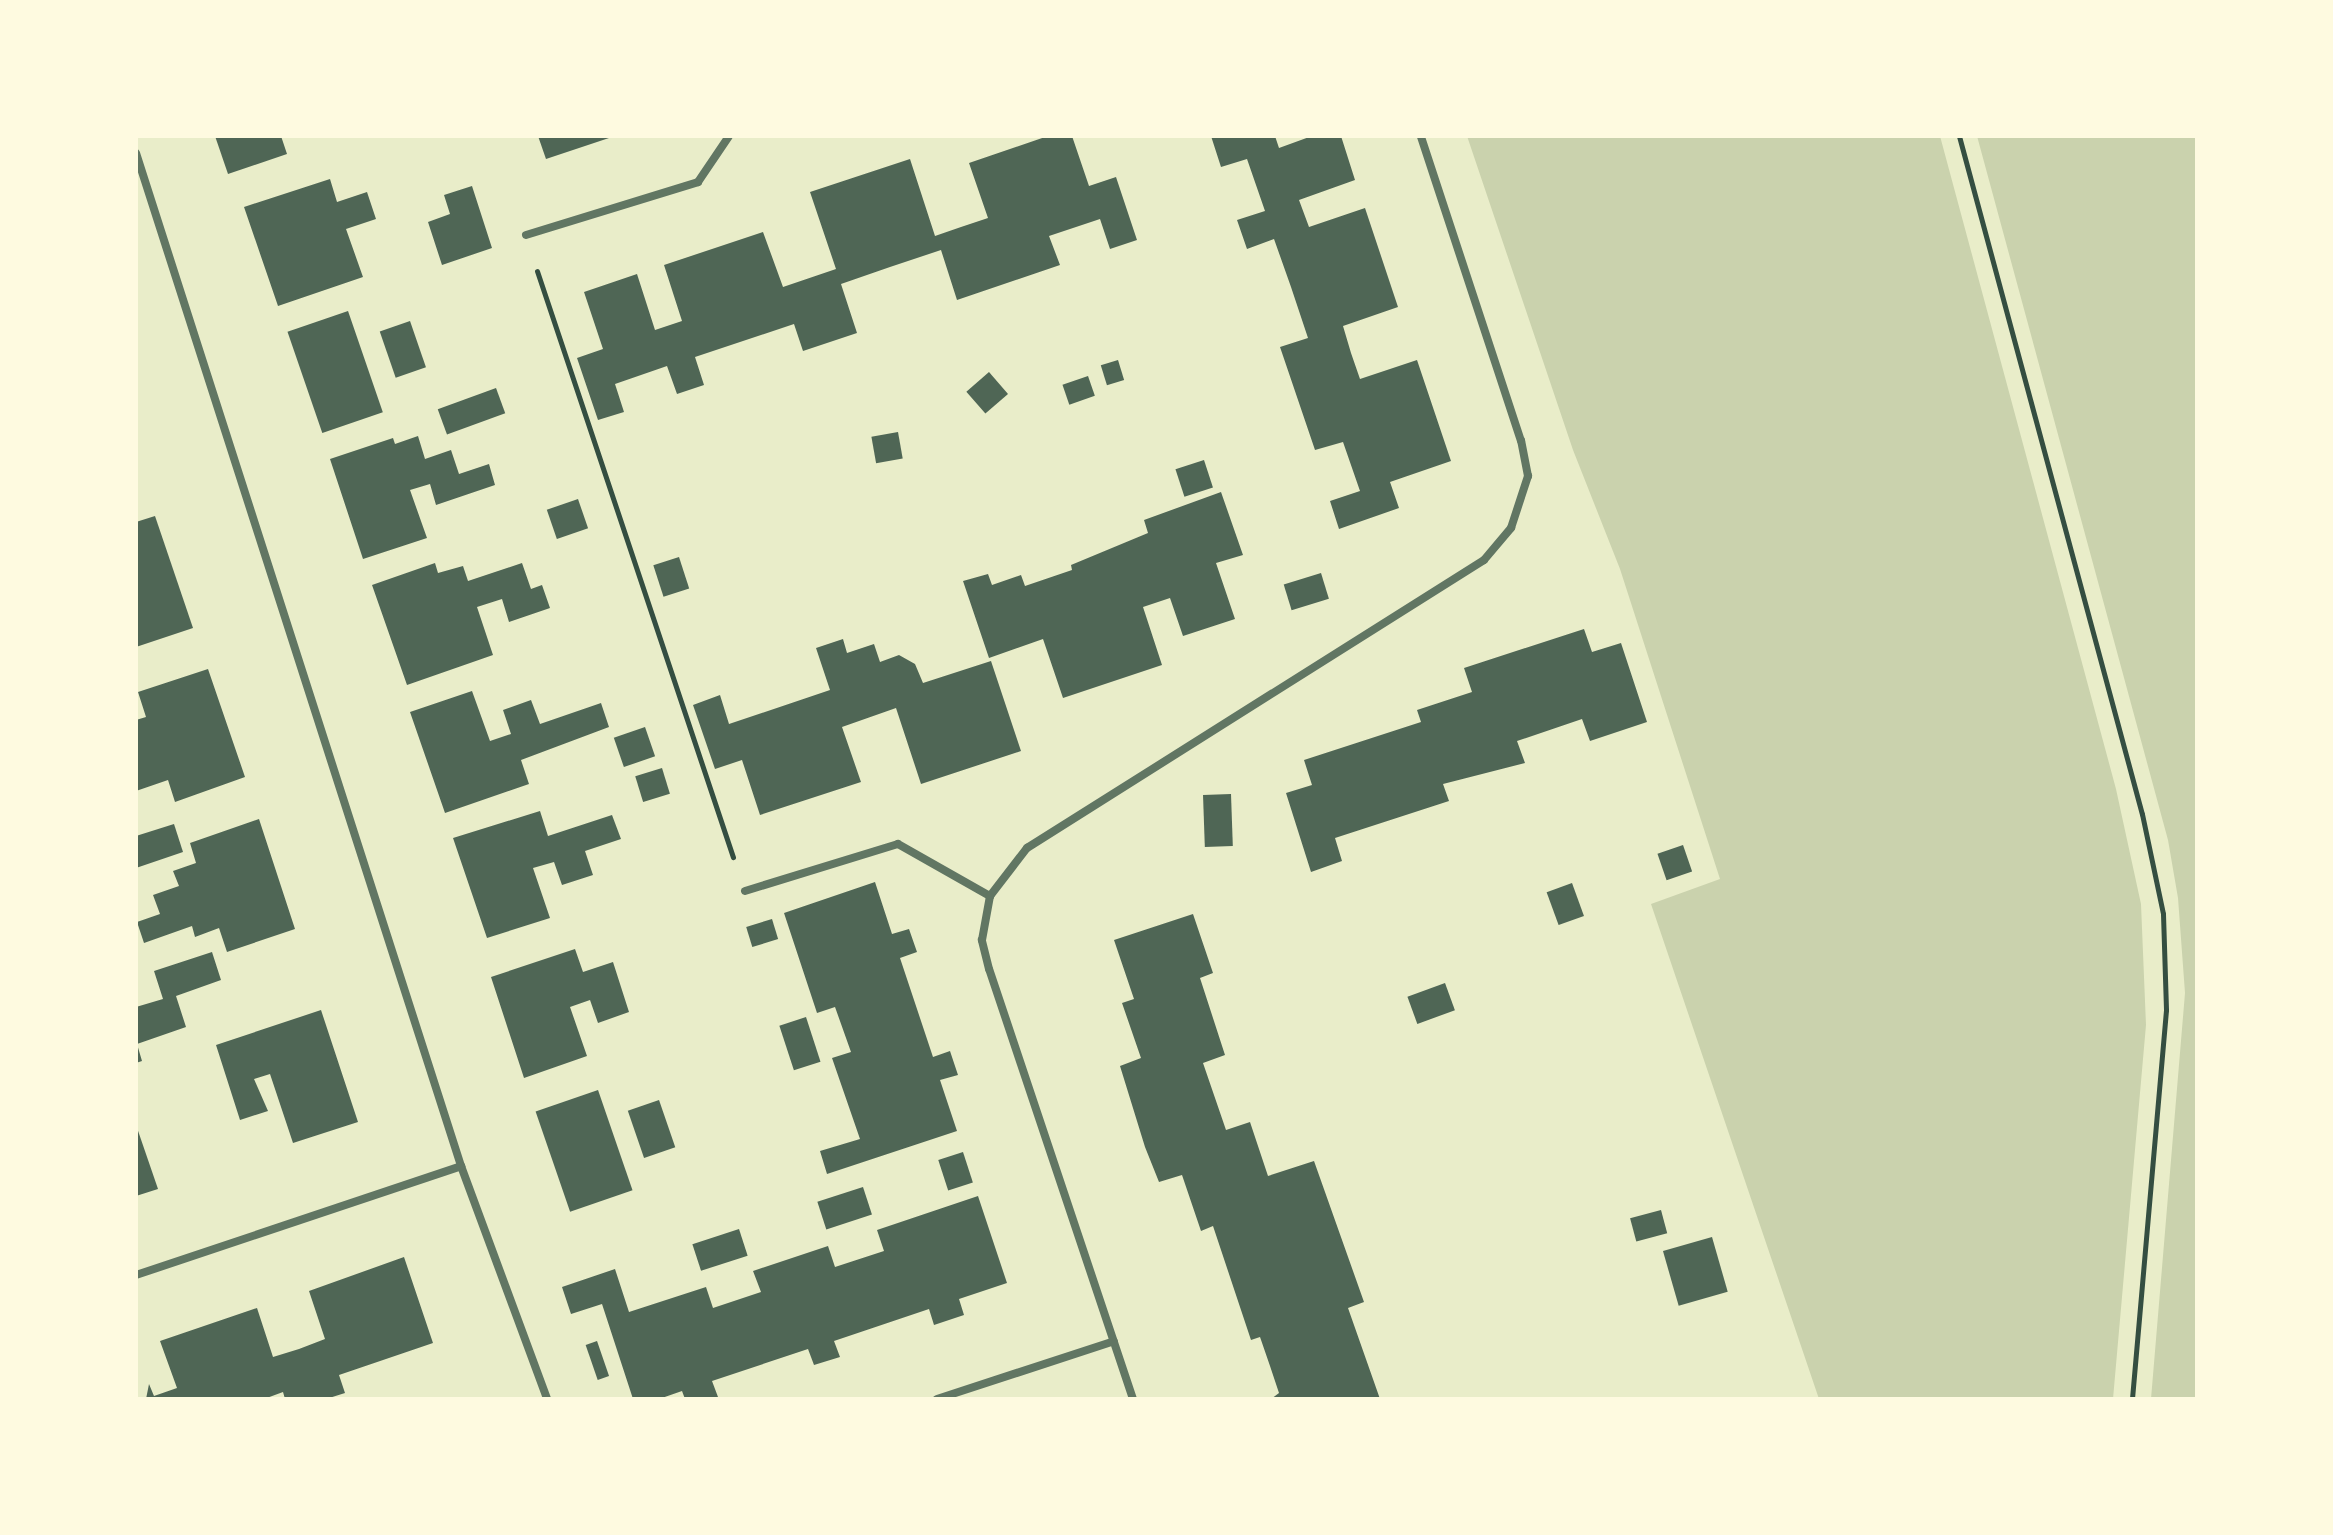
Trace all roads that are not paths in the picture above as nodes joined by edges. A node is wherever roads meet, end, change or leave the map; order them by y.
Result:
1 (729, 136) edge
2 (1421, 136) edge
3 (136, 153) edge
4 (526, 235) road end
5 (745, 891) road end
6 (990, 896) junction
7 (461, 1166) junction
8 (136, 1275) edge
9 (1114, 1341) junction
10 (547, 1399) edge
11 (937, 1399) edge
12 (1133, 1399) edge

1 - 4 street
2 - 6 street
3 - 7 street
5 - 6 street
6 - 9 street
7 - 8 street
7 - 10 street
9 - 11 street
9 - 12 street

